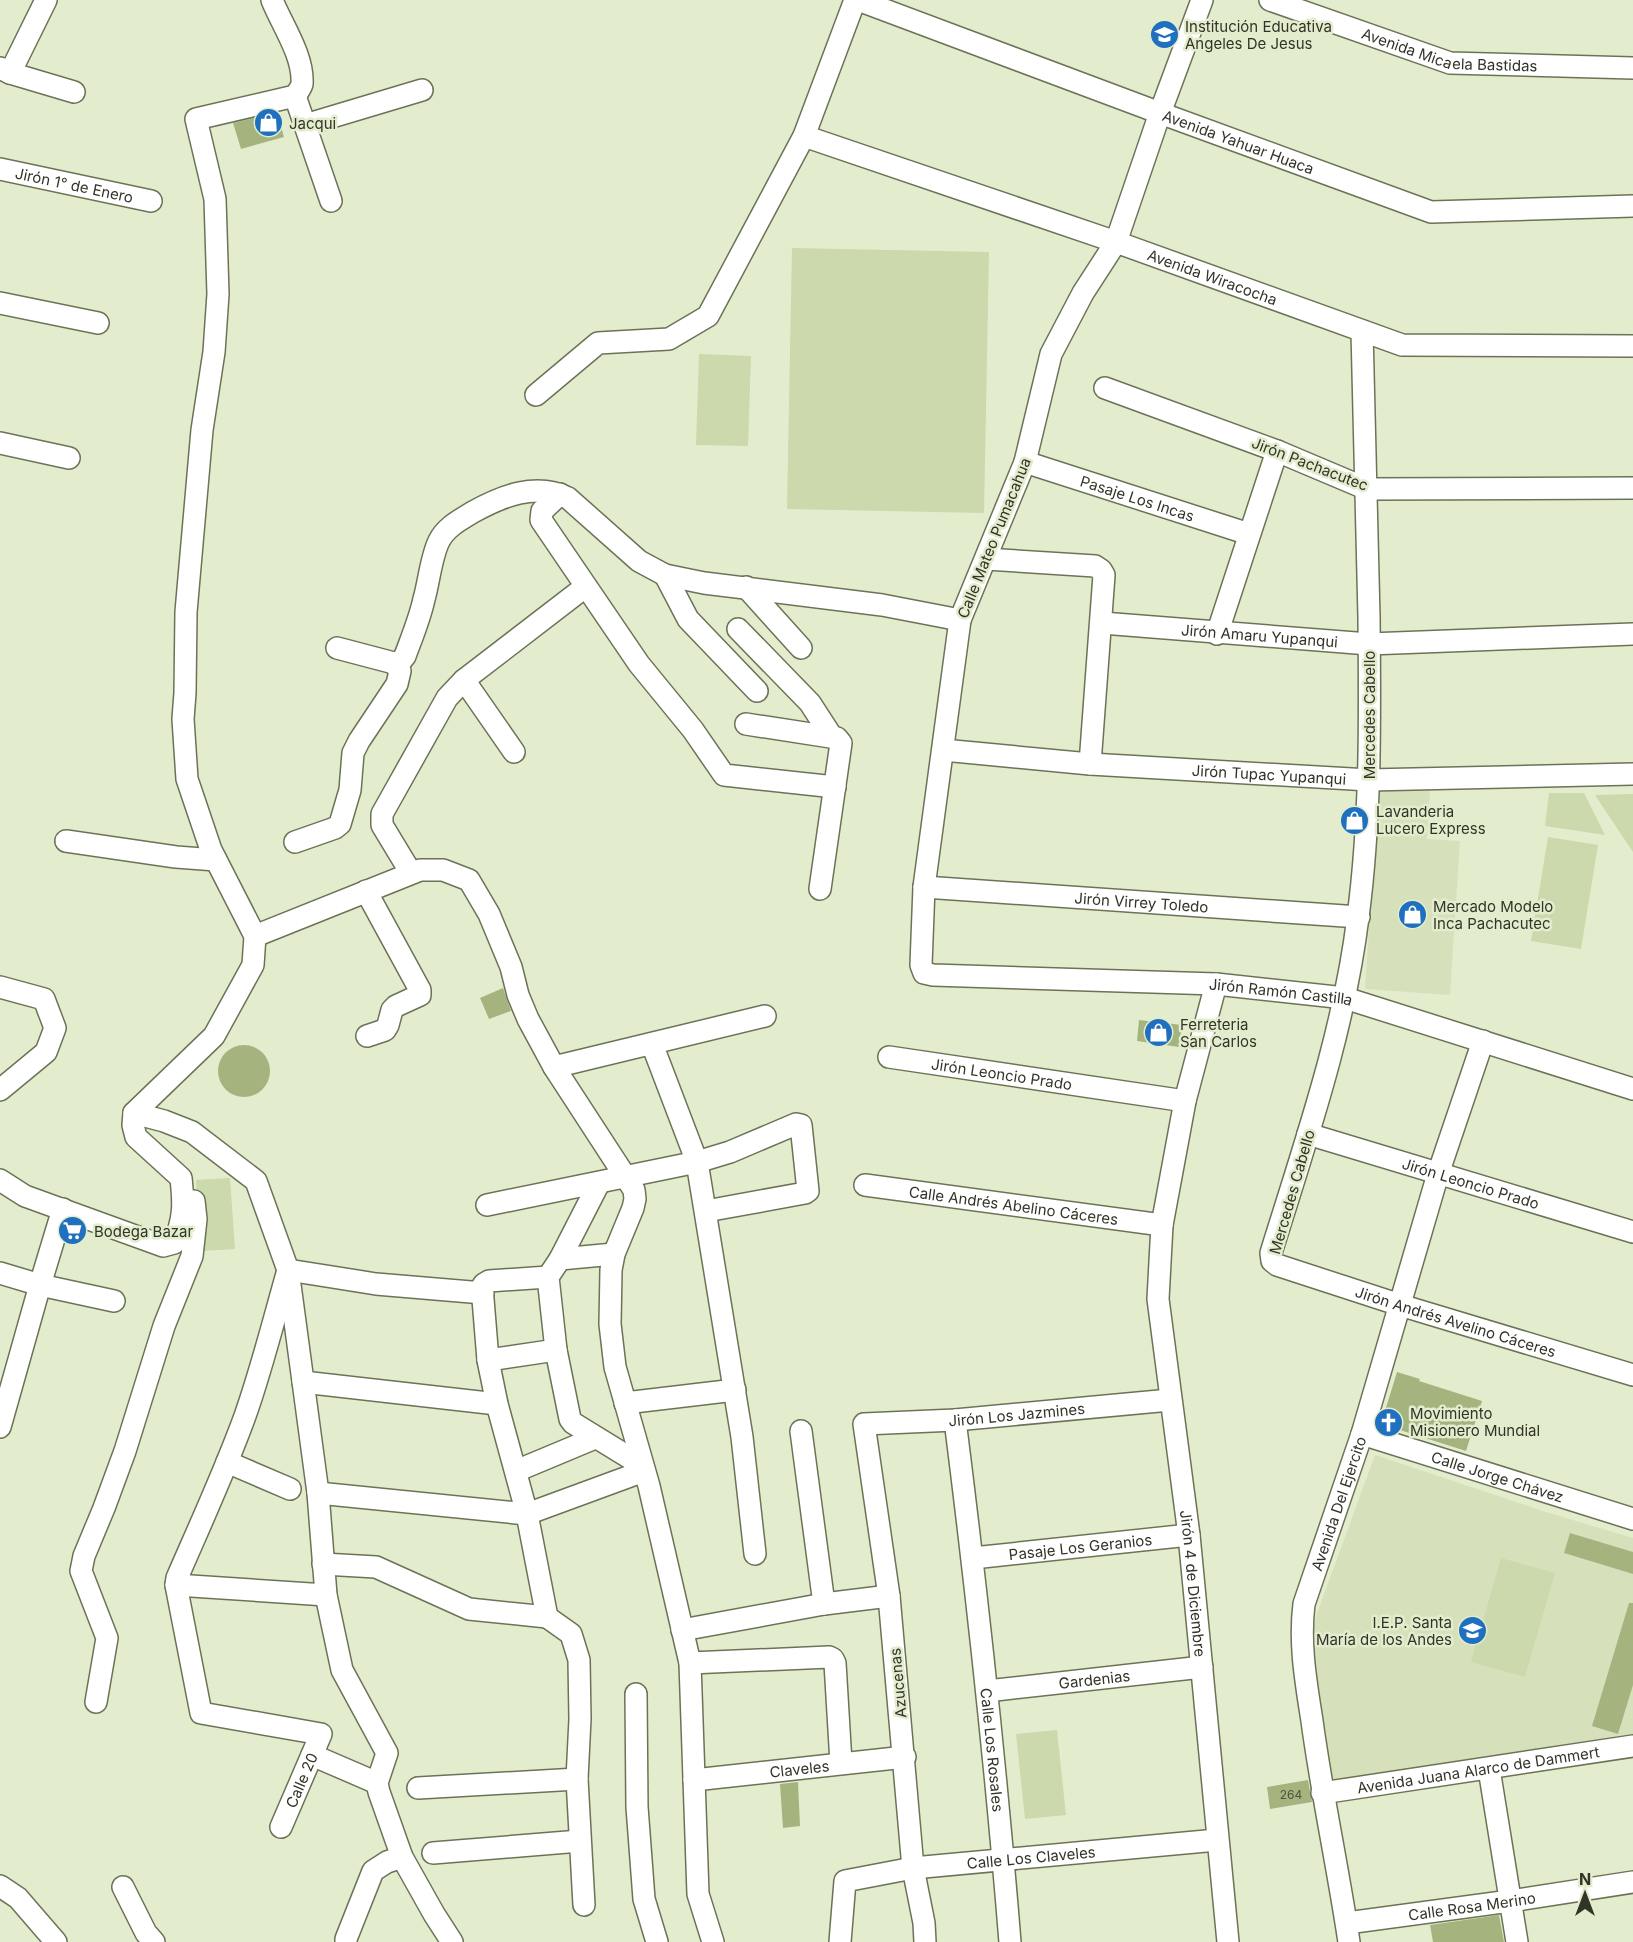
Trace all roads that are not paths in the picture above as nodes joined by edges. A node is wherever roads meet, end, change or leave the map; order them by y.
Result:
1 (46, 0) edge
2 (272, 0) edge
3 (857, 0) edge
4 (1202, 0) edge
5 (1270, 0) edge
6 (1633, 69) edge
7 (5, 71) edge
8 (422, 90) dead end
9 (74, 92) dead end
10 (295, 96) junction
11 (1160, 113) junction
12 (305, 125) junction
13 (804, 136) junction
14 (0, 170) edge
15 (151, 201) dead end
16 (332, 201) dead end
17 (1633, 206) edge
18 (1116, 242) junction
19 (0, 303) edge
20 (98, 323) dead end
21 (1362, 331) junction
22 (1633, 346) edge
23 (1105, 388) dead end
24 (536, 394) dead end
25 (0, 443) edge
26 (1277, 451) junction
27 (69, 458) dead end
28 (1025, 462) junction
29 (1633, 488) edge
30 (1367, 489) junction
31 (560, 494) junction
32 (1250, 534) junction
33 (986, 559) junction
34 (665, 575) junction
35 (585, 587) junction
36 (746, 587) junction
37 (960, 620) junction
38 (1102, 623) junction
39 (738, 629) dead end
40 (1217, 634) junction
41 (1633, 634) edge
42 (1369, 644) junction
43 (337, 648) dead end
44 (801, 648) dead end
45 (394, 663) junction
46 (464, 680) junction
47 (757, 691) dead end
48 (746, 724) dead end
49 (832, 737) junction
50 (943, 750) junction
51 (514, 752) dead end
52 (1090, 764) junction
53 (1633, 774) edge
54 (1369, 780) junction
55 (835, 787) junction
56 (66, 841) dead end
57 (295, 842) dead end
58 (216, 860) junction
59 (411, 873) junction
60 (924, 887) junction
61 (820, 888) dead end
62 (366, 891) junction
63 (1359, 917) junction
64 (255, 936) junction
65 (921, 965) joint
66 (1216, 984) junction
67 (0, 987) edge
68 (1345, 998) junction
69 (765, 1016) dead end
70 (367, 1036) dead end
71 (1483, 1041) junction
72 (652, 1044) junction
73 (889, 1057) dead end
74 (554, 1067) junction
75 (1633, 1089) edge
76 (0, 1090) edge
77 (1185, 1101) junction
78 (134, 1113) junction
79 (1308, 1134) junction
80 (697, 1162) junction
81 (1438, 1174) junction
82 (625, 1177) junction
83 (181, 1178) junction
84 (0, 1180) edge
85 (599, 1183) junction
86 (865, 1185) dead end
87 (487, 1205) dead end
88 (63, 1209) junction
89 (706, 1212) junction
90 (1162, 1225) junction
91 (1633, 1232) edge
92 (614, 1254) junction
93 (560, 1259) junction
94 (1277, 1265) joint
95 (288, 1270) junction
96 (0, 1273) edge
97 (548, 1277) junction
98 (40, 1285) junction
99 (483, 1293) junction
100 (114, 1301) dead end
101 (1400, 1305) junction
102 (556, 1350) junction
103 (488, 1359) junction
104 (1633, 1375) edge
105 (303, 1383) junction
106 (735, 1390) junction
107 (1170, 1400) junction
108 (624, 1403) junction
109 (497, 1404) junction
110 (2, 1416) edge
111 (955, 1420) junction
112 (864, 1424) joint
113 (801, 1431) dead end
114 (1362, 1434) junction
115 (595, 1438) junction
116 (227, 1462) junction
117 (644, 1469) junction
118 (516, 1471) junction
119 (290, 1489) dead end
120 (318, 1493) junction
121 (526, 1514) junction
122 (1633, 1519) edge
123 (1189, 1535) junction
124 (755, 1554) dead end
125 (973, 1558) junction
126 (323, 1564) junction
127 (176, 1585) junction
128 (326, 1595) junction
129 (889, 1596) junction
130 (824, 1604) junction
131 (547, 1617) junction
132 (682, 1630) junction
133 (690, 1663) junction
134 (1202, 1667) junction
135 (987, 1691) junction
136 (636, 1694) dead end
137 (96, 1702) dead end
138 (1633, 1746) edge
139 (312, 1755) junction
140 (904, 1757) junction
141 (841, 1763) junction
142 (1489, 1769) junction
143 (578, 1779) junction
144 (694, 1780) junction
145 (377, 1783) junction
146 (418, 1788) dead end
147 (1322, 1793) junction
148 (280, 1827) dead end
149 (1217, 1840) junction
150 (580, 1841) junction
151 (433, 1853) dead end
152 (402, 1857) junction
153 (1004, 1860) junction
154 (913, 1868) junction
155 (1633, 1881) edge
156 (0, 1886) edge
157 (123, 1887) dead end
158 (1510, 1901) junction
159 (584, 1905) dead end
160 (1348, 1933) edge
161 (56, 1942) edge
162 (154, 1942) edge
163 (346, 1942) edge
164 (452, 1942) edge
165 (657, 1942) edge
166 (713, 1942) edge
167 (840, 1942) edge
168 (925, 1942) edge
169 (1010, 1942) edge
170 (1228, 1942) edge
171 (1517, 1942) edge

1 - 7 street
2 - 10 street
3 - 11 street, Avenida Yahuar Huaca
3 - 13 street
4 - 11 street, Calle Mateo Pumacahua
5 - 6 street, Avenida Micaela Bastidas
7 - 9 street
8 - 12 street
10 - 12 street
10 - 58 street
11 - 17 street, Avenida Yahuar Huaca
11 - 18 street, Calle Mateo Pumacahua
12 - 16 street
13 - 18 street, Avenida Wiracocha
13 - 24 street
14 - 15 street, Jirón 1° de Enero
18 - 21 street, Avenida Wiracocha
18 - 28 street, Calle Mateo Pumacahua
19 - 20 street
21 - 22 street, Avenida Wiracocha
21 - 30 street, Mercedes Cabello
23 - 26 street, Jirón Pachacutec
25 - 27 street
26 - 30 street, Jirón Pachacutec
26 - 32 street
28 - 32 street, Pasaje Los Incas
28 - 33 street, Calle Mateo Pumacahua
29 - 30 street, Jirón Pachacutec
30 - 42 street, Mercedes Cabello
31 - 34 street
31 - 35 street
31 - 45 street
32 - 40 street
33 - 37 street, Calle Mateo Pumacahua
33 - 38 street
34 - 36 street
34 - 47 street
35 - 46 street
35 - 55 street
36 - 37 street
36 - 44 street
37 - 50 street, Calle Mateo Pumacahua
38 - 40 street, Jirón Amaru Yupanqui
38 - 52 street
39 - 49 street
40 - 42 street, Jirón Amaru Yupanqui
41 - 42 street, Jirón Amaru Yupanqui
42 - 54 street, Mercedes Cabello
43 - 45 street
45 - 57 street
46 - 51 street
46 - 59 street
48 - 49 street
49 - 55 street
50 - 52 street, Jirón Tupac Yupanqui
50 - 60 street, Calle Mateo Pumacahua
52 - 54 street, Jirón Tupac Yupanqui
53 - 54 street, Jirón Tupac Yupanqui
54 - 63 street, Mercedes Cabello
55 - 61 street
56 - 58 street
58 - 64 street
59 - 62 street
59 - 74 street
60 - 63 street, Jirón Virrey Toledo
60 - 65 street, Calle Mateo Pumacahua
62 - 64 street
62 - 70 street
63 - 68 street, Mercedes Cabello
64 - 78 street
65 - 66 street, Jirón Ramón Castilla
66 - 68 street, Jirón Ramón Castilla
66 - 77 street, Jirón 4 de Diciembre
67 - 76 street
68 - 71 street, Jirón Ramón Castilla
68 - 79 street, Mercedes Cabello
69 - 72 street
71 - 75 street, Jirón Ramón Castilla
71 - 81 street, Avenida Del Ejercito
72 - 74 street
72 - 80 street
73 - 77 street, Jirón Leoncio Prado
74 - 82 street
77 - 90 street, Jirón 4 de Diciembre
78 - 83 street
78 - 95 street
79 - 81 street, Jirón Leoncio Prado
79 - 94 street, Mercedes Cabello
80 - 82 street
80 - 89 street
80 - 89 street
81 - 91 street, Jirón Leoncio Prado
81 - 101 street, Avenida Del Ejercito
82 - 85 street
82 - 92 street
83 - 88 street
83 - 137 street
84 - 88 street
85 - 87 street
85 - 93 street
86 - 90 street, Calle Andrés Abelino Cáceres
88 - 98 street
89 - 106 street
90 - 107 street, Jirón 4 de Diciembre
92 - 93 street
92 - 108 street
93 - 97 street
94 - 101 street, Jirón Andrés Avelino Cáceres
95 - 99 street
95 - 105 street
95 - 116 street
96 - 98 street
97 - 99 street
97 - 102 street
98 - 100 street
98 - 110 street
99 - 103 street
101 - 104 street, Jirón Andrés Avelino Cáceres
101 - 114 street, Avenida Del Ejercito
102 - 103 street
102 - 115 street
103 - 109 street
105 - 109 street
105 - 120 street
106 - 108 street
106 - 124 street
107 - 111 street, Jirón Los Jazmines
107 - 123 street, Jirón 4 de Diciembre
108 - 117 street
109 - 118 street
111 - 112 street, Jirón Los Jazmines
111 - 125 street, Calle Los Rosales
112 - 129 street, Azucenas
113 - 130 street
114 - 122 street, Calle Jorge Chávez
114 - 147 street, Avenida Del Ejercito
115 - 117 street
115 - 118 street
116 - 119 street
116 - 127 street
117 - 121 street
117 - 132 street
118 - 121 street
120 - 121 street
120 - 126 street
121 - 131 street
123 - 125 street, Pasaje Los Geranios
123 - 134 street, Jirón 4 de Diciembre
125 - 135 street, Calle Los Rosales
126 - 128 street
126 - 131 street
127 - 128 street
127 - 139 street, Calle 20
128 - 145 street
129 - 130 street
129 - 140 street, Azucenas
130 - 132 street
131 - 143 street
132 - 133 street
133 - 141 street
133 - 144 street
134 - 135 street, Gardenias
134 - 149 street, Jirón 4 de Diciembre
135 - 153 street, Calle Los Rosales
136 - 165 street
138 - 142 street, Avenida Juana Alarco de Dammert
139 - 145 street
139 - 148 street, Calle 20
140 - 141 street, Claveles
140 - 154 street, Azucenas
141 - 144 street, Claveles
142 - 147 street, Avenida Juana Alarco de Dammert
142 - 158 street
143 - 146 street
143 - 150 street
144 - 166 street
145 - 152 street
147 - 160 street, Avenida Del Ejercito
149 - 153 street, Calle Los Claveles
149 - 170 street, Jirón 4 de Diciembre
150 - 151 street
150 - 159 street
152 - 163 street
152 - 164 street
153 - 154 street, Calle Los Claveles
153 - 169 street, Calle Los Rosales
154 - 167 street, Calle Los Claveles
154 - 168 street, Azucenas
155 - 158 street, Calle Rosa Merino
156 - 161 street
157 - 162 street
158 - 160 street, Calle Rosa Merino
158 - 171 street

